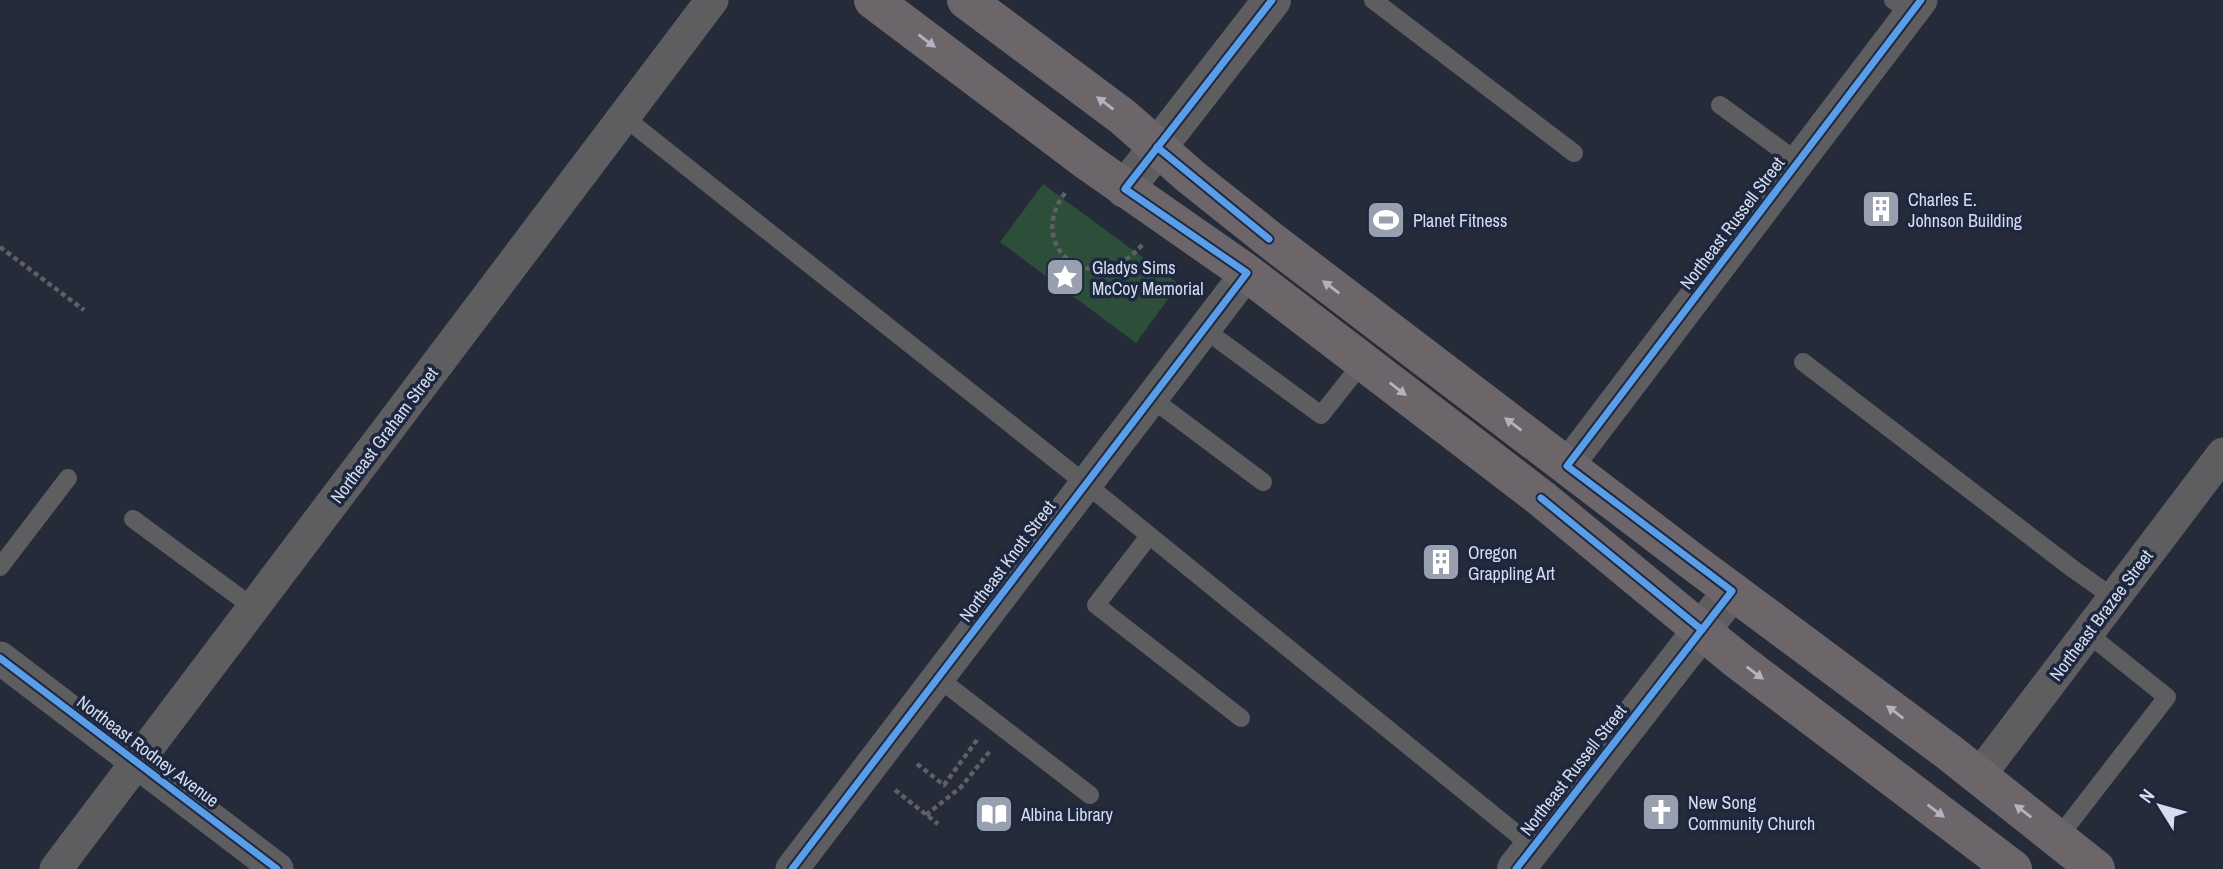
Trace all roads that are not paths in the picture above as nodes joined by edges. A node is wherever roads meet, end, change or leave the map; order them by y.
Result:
1 (712, 0) edge
2 (873, 0) edge
3 (966, 0) edge
4 (1272, 0) edge
5 (1373, 0) edge
6 (1908, 4) edge
7 (1720, 104) dead end
8 (624, 117) junction
9 (1157, 147) junction
10 (1574, 153) dead end
11 (1798, 162) junction
12 (1125, 189) junction
13 (1247, 273) junction
14 (1204, 329) junction
15 (1363, 362) junction
16 (1804, 362) dead end
17 (1151, 398) junction
18 (2223, 454) edge
19 (1567, 466) junction
20 (68, 478) dead end
21 (1263, 482) dead end
22 (1086, 484) junction
23 (133, 519) dead end
24 (1149, 536) junction
25 (0, 567) edge
26 (1732, 591) junction
27 (2114, 598) junction
28 (254, 608) junction
29 (1702, 630) junction
30 (2087, 633) junction
31 (0, 658) edge
32 (938, 678) junction
33 (1241, 718) dead end
34 (137, 763) junction
35 (1979, 776) junction
36 (1090, 795) dead end
37 (2058, 838) junction
38 (1524, 858) edge
39 (56, 869) edge
40 (277, 869) edge
41 (792, 869) edge
42 (2013, 869) edge
43 (2096, 869) edge

1 - 8 street, Northeast Graham Street
2 -> 12 main road
9 -> 3 main road
4 - 9 street
5 - 10 lane
6 - 11 street, Northeast Russell Street
7 - 11 lane
8 - 22 lane
8 - 28 street, Northeast Graham Street
9 - 12 street
19 -> 9 main road
11 - 19 street, Northeast Russell Street
12 - 13 main road
13 - 14 street, Northeast Knott Street
13 - 15 main road
14 - 15 lane
14 - 17 street, Northeast Knott Street
15 -> 29 main road
16 - 27 lane
17 - 21 lane
17 - 22 street, Northeast Knott Street
18 - 27 street, Northeast Brazee Street
19 - 26 main road
20 - 25 lane
22 - 24 lane
22 - 32 street, Northeast Knott Street
23 - 28 lane
24 - 33 lane
24 - 38 lane
26 - 29 street, Northeast Russell Street
35 -> 26 main road
27 - 30 street, Northeast Brazee Street
28 - 34 street, Northeast Graham Street
29 - 38 street, Northeast Russell Street
29 -> 42 main road
30 - 35 street, Northeast Brazee Street
30 - 37 lane
31 - 34 street, Northeast Rodney Avenue
32 - 36 lane
32 - 41 street, Northeast Knott Street
34 - 39 street, Northeast Graham Street
34 - 40 street, Northeast Rodney Avenue
37 -> 35 main road
37 - 43 main road

